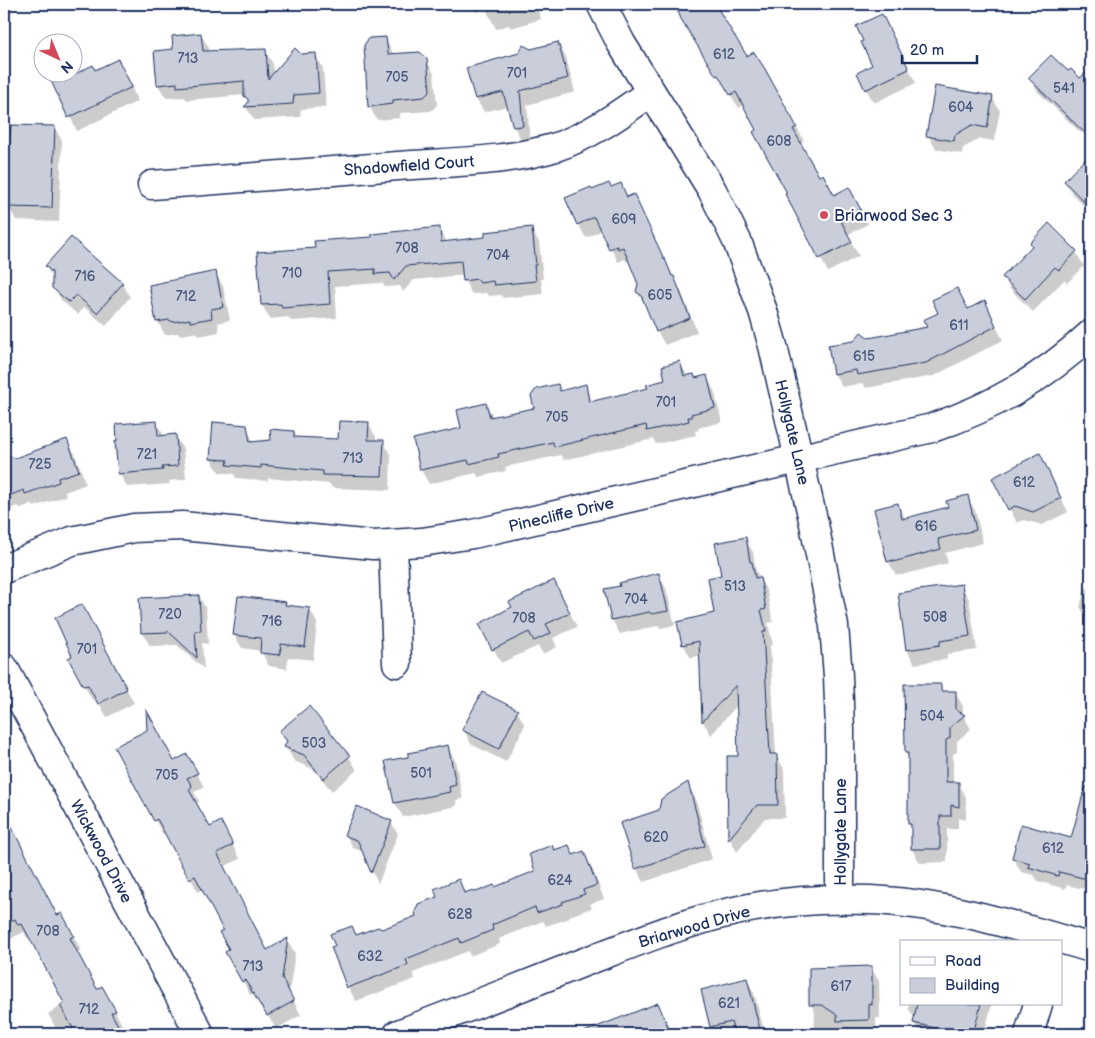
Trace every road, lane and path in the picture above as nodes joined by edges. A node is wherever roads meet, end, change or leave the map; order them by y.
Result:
1 (601, 4) edge
2 (652, 92) junction
3 (152, 185) dead end
4 (1091, 334) edge
5 (800, 459) junction
6 (393, 545) junction
7 (4, 569) edge
8 (397, 663) dead end
9 (4, 668) edge
10 (840, 900) junction
11 (1058, 940) edge
12 (1062, 941) edge
13 (1091, 948) edge
14 (1037, 1006) edge
15 (200, 1034) edge
16 (398, 1034) edge
17 (1030, 1034) edge

1 - 2 street, Hollygate Lane
2 - 3 street, Shadowfield Court
2 - 5 street, Hollygate Lane
4 - 5 street, Pinecliffe Drive
5 - 6 street, Pinecliffe Drive
5 - 10 street, Hollygate Lane
6 - 7 street, Pinecliffe Drive
6 - 8 street
9 - 15 street, Wickwood Drive
10 - 11 street, Briarwood Drive
10 - 16 street, Briarwood Drive
12 - 13 street, Briarwood Drive
14 - 17 street

